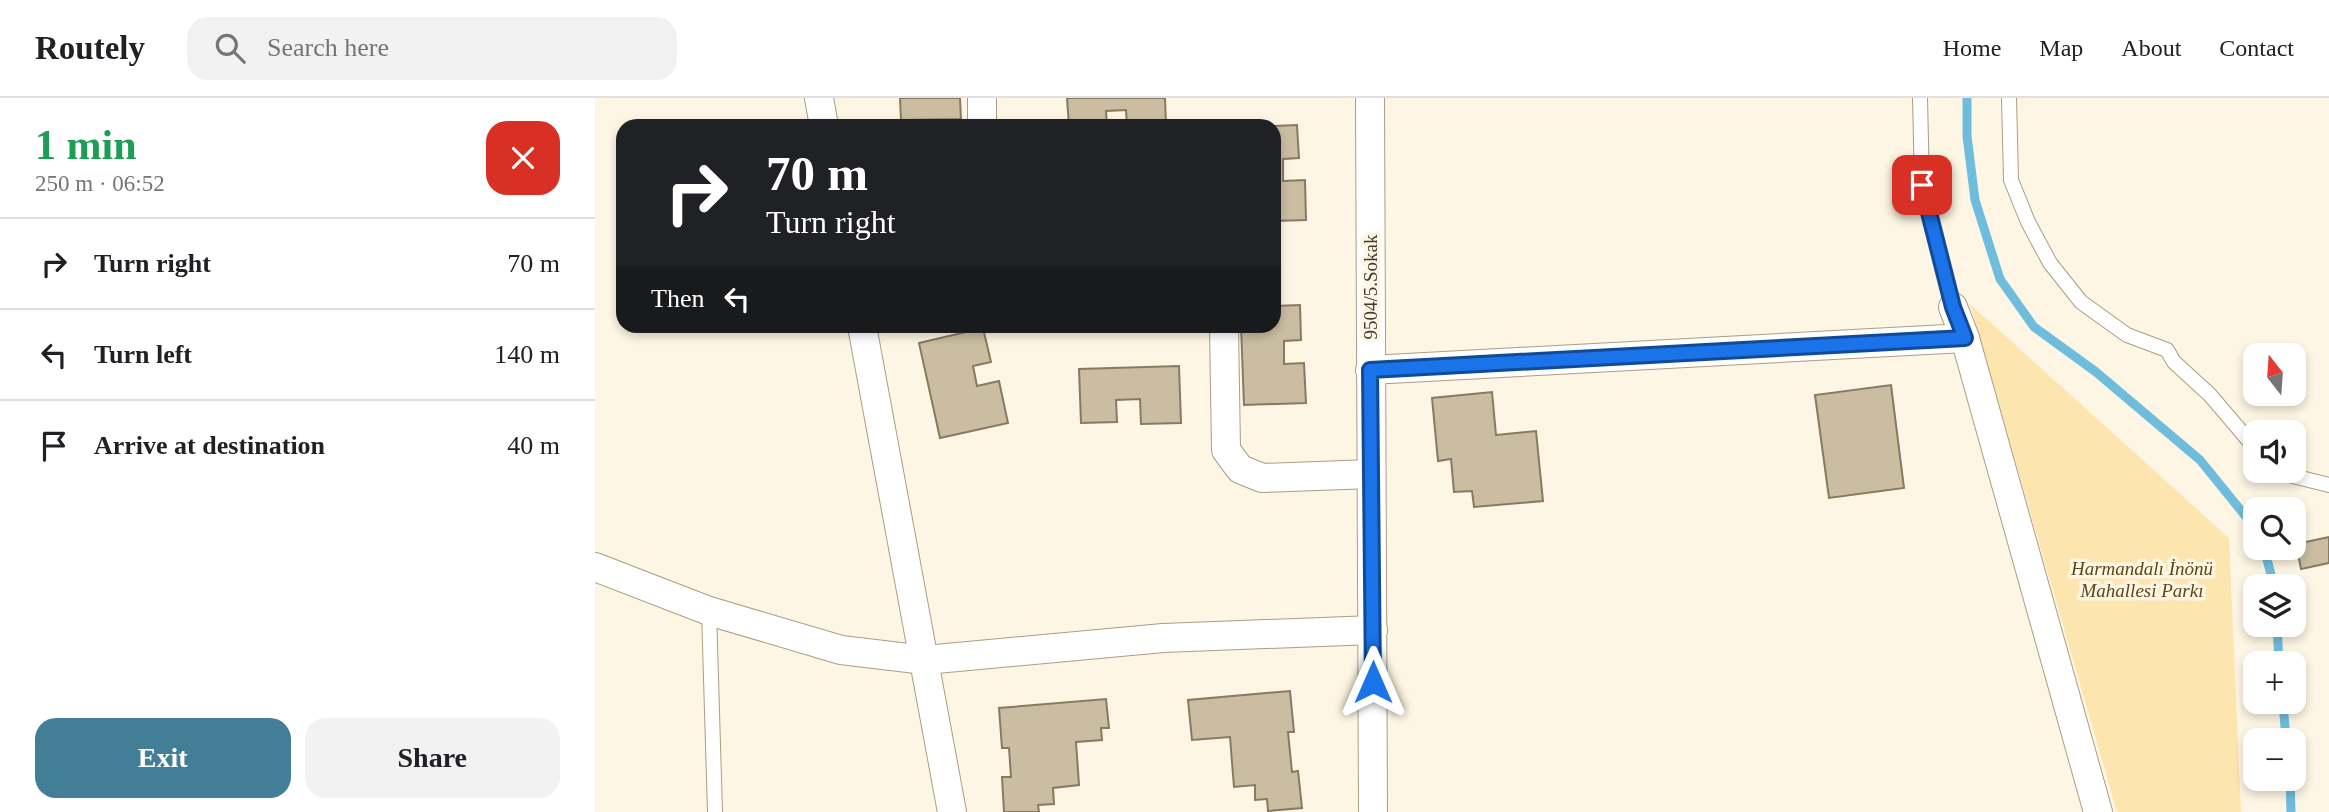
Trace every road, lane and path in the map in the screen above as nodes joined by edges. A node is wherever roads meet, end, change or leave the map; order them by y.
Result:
1 (819, 98) edge
2 (982, 98) edge
3 (1370, 98) edge
4 (1920, 98) edge
5 (2009, 98) edge
6 (823, 119) edge
7 (982, 119) edge
8 (1953, 307) joint
9 (863, 333) edge
10 (1224, 333) edge
11 (1965, 338) junction
12 (1370, 370) junction
13 (2243, 433) edge
14 (1371, 474) junction
15 (2306, 479) edge
16 (2329, 485) edge
17 (595, 567) edge
18 (709, 611) junction
19 (1373, 630) junction
20 (925, 660) junction
21 (715, 812) edge
22 (952, 812) edge
23 (1373, 812) edge
24 (2098, 812) edge

1 - 6 street
2 - 7 street
3 - 12 street, 9504/5.Sokak
4 - 8 lane
5 - 13 lane
8 - 11 street
9 - 20 street
10 - 14 street
11 - 12 street
11 - 24 street
12 - 14 street, 9504/5.Sokak
14 - 19 street, 9504/5.Sokak
15 - 16 lane
17 - 18 street
18 - 20 street
18 - 21 lane
19 - 20 street
19 - 23 street, 9504/5.Sokak
20 - 22 street

